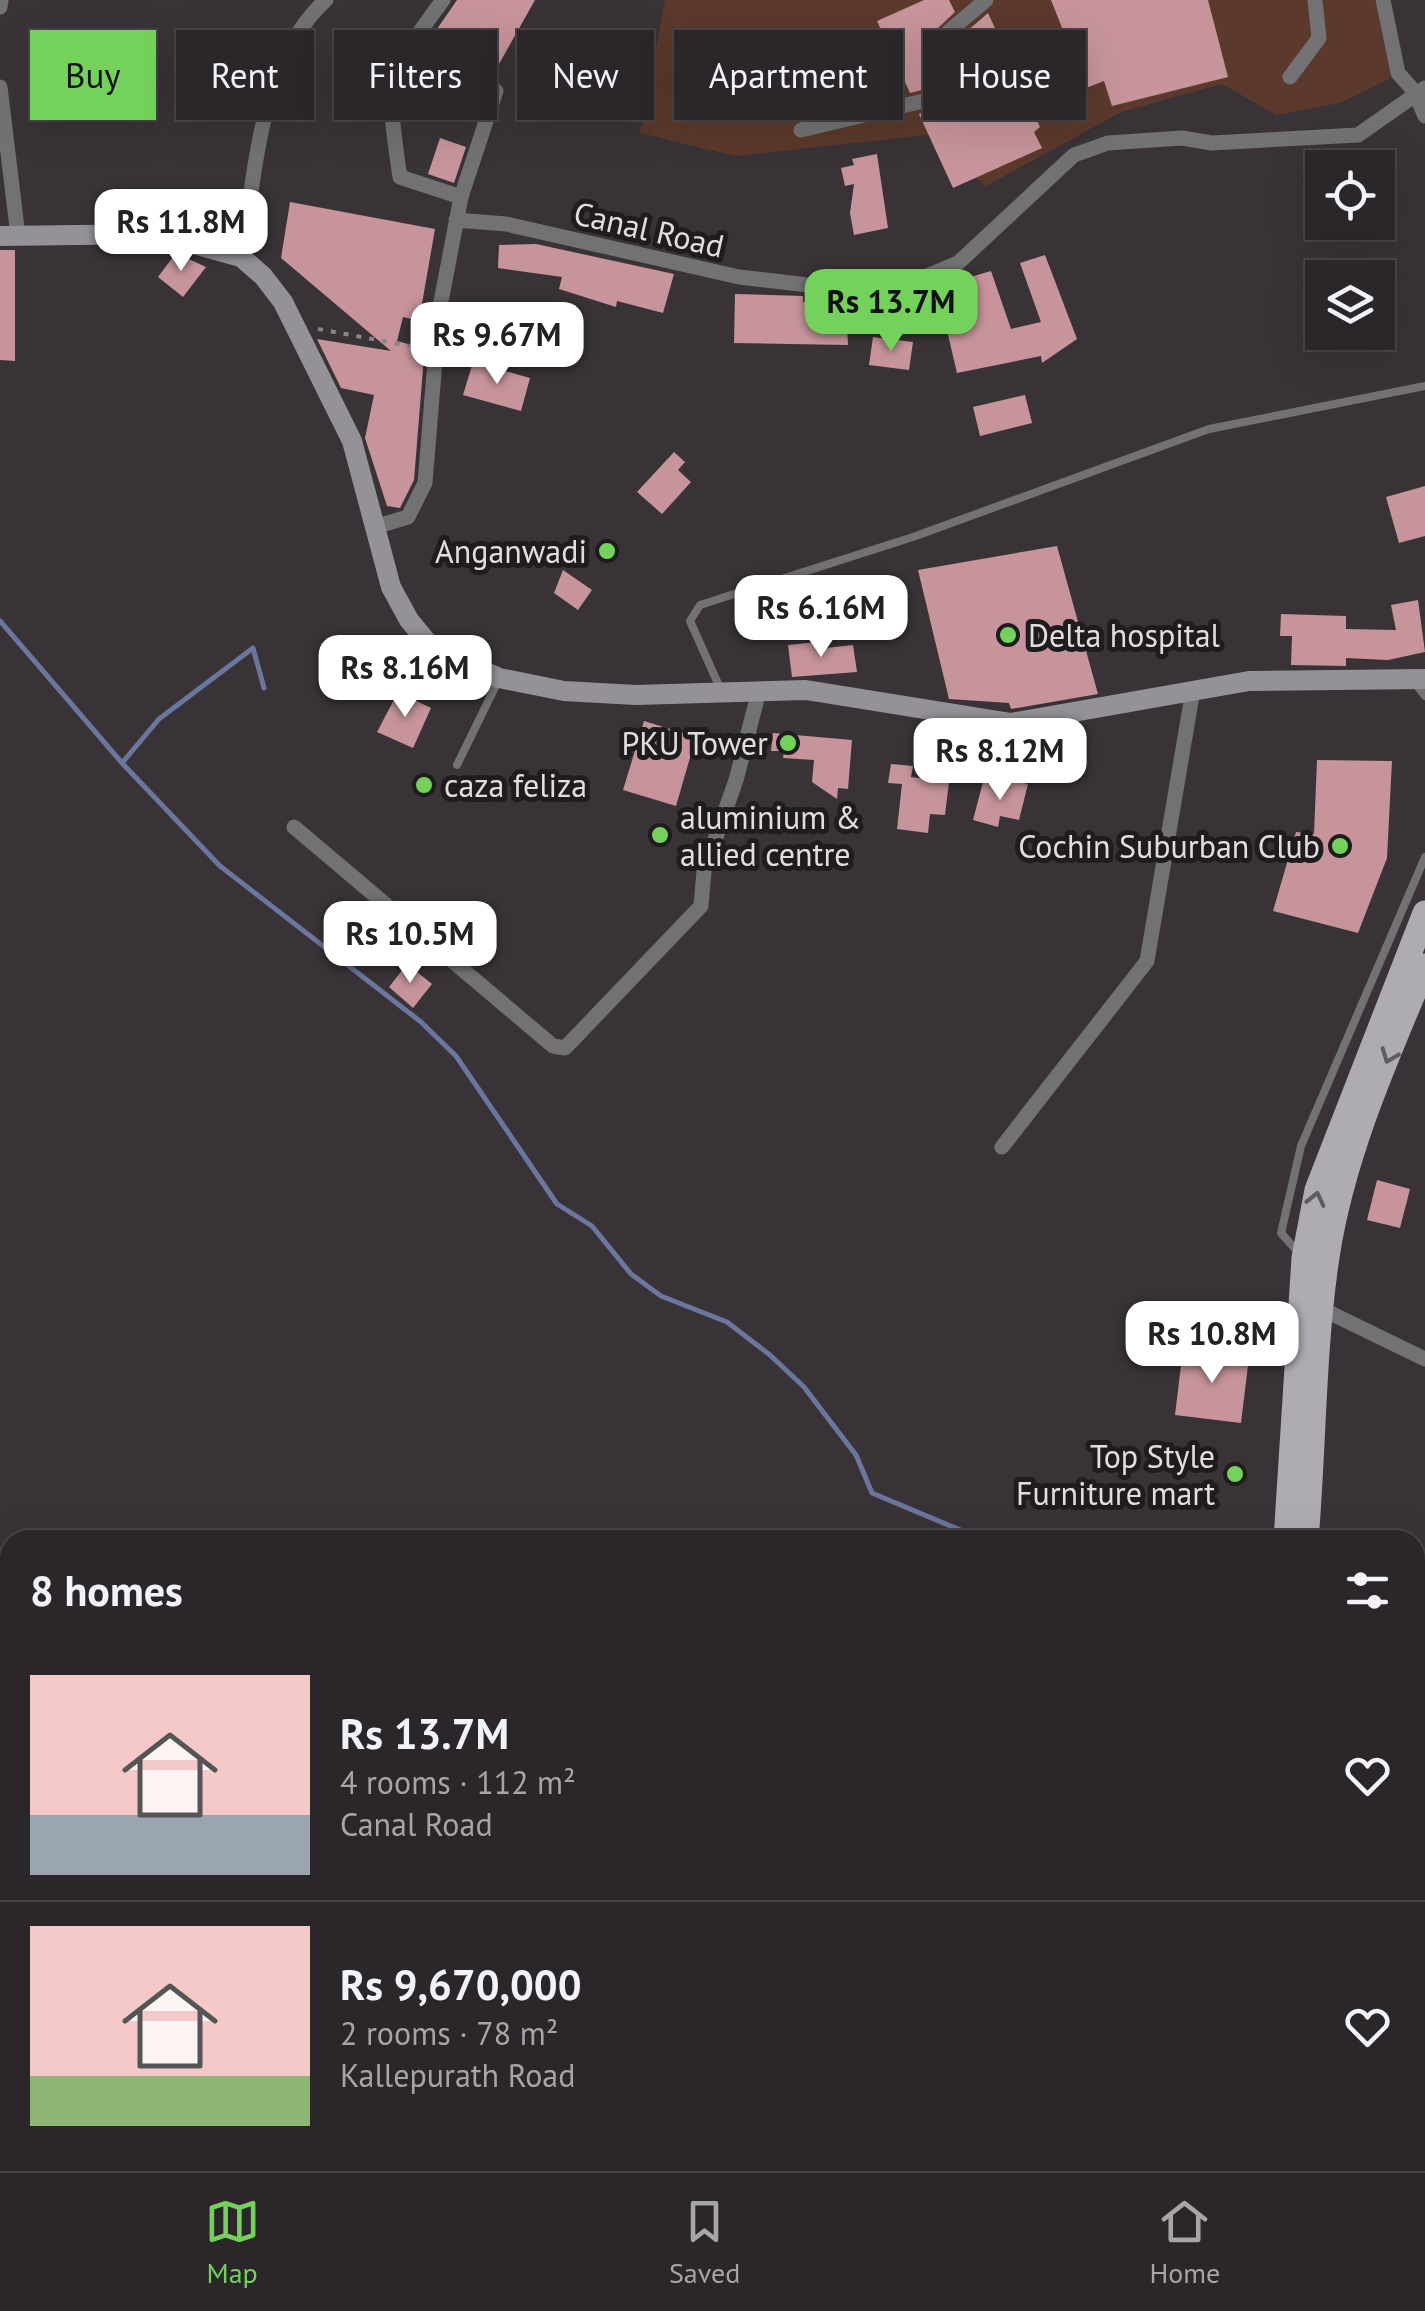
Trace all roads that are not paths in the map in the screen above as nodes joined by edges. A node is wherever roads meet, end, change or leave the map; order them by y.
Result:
1 (326, 0) edge
2 (443, 0) edge
3 (986, 0) edge
4 (1315, 0) edge
5 (1383, 0) edge
6 (1290, 77) dead end
7 (0, 87) edge
8 (1420, 90) edge
9 (1425, 116) edge
10 (486, 120) edge
11 (801, 130) dead end
12 (461, 197) junction
13 (456, 220) junction
14 (9, 236) edge
15 (241, 257) junction
16 (1425, 386) edge
17 (378, 526) junction
18 (500, 678) junction
19 (1418, 679) edge
20 (1192, 690) junction
21 (759, 691) junction
22 (722, 692) junction
23 (1425, 696) edge
24 (458, 765) dead end
25 (294, 828) dead end
26 (1425, 856) edge
27 (1425, 914) edge
28 (1425, 966) edge
29 (1002, 1147) dead end
30 (1304, 1258) junction
31 (1322, 1309) junction
32 (1425, 1359) edge
33 (1287, 1530) edge
34 (1307, 1530) edge

1 - 15 street
2 - 12 street
3 - 11 street
4 - 6 street
5 - 8 street
7 - 14 street
8 - 9 street
8 - 13 street, Canal Road
10 - 12 street
12 - 13 street
13 - 17 street
14 - 15 main road
15 - 17 main road
16 - 22 lane
17 - 18 main road
18 - 22 main road
18 - 24 lane
19 - 20 main road
19 - 23 lane
20 - 21 main road
20 - 29 street
21 - 22 main road
21 - 25 street
26 - 30 lane
30 -> 27 main road
28 -> 31 main road
30 - 33 main road
31 - 32 street
31 - 34 main road

